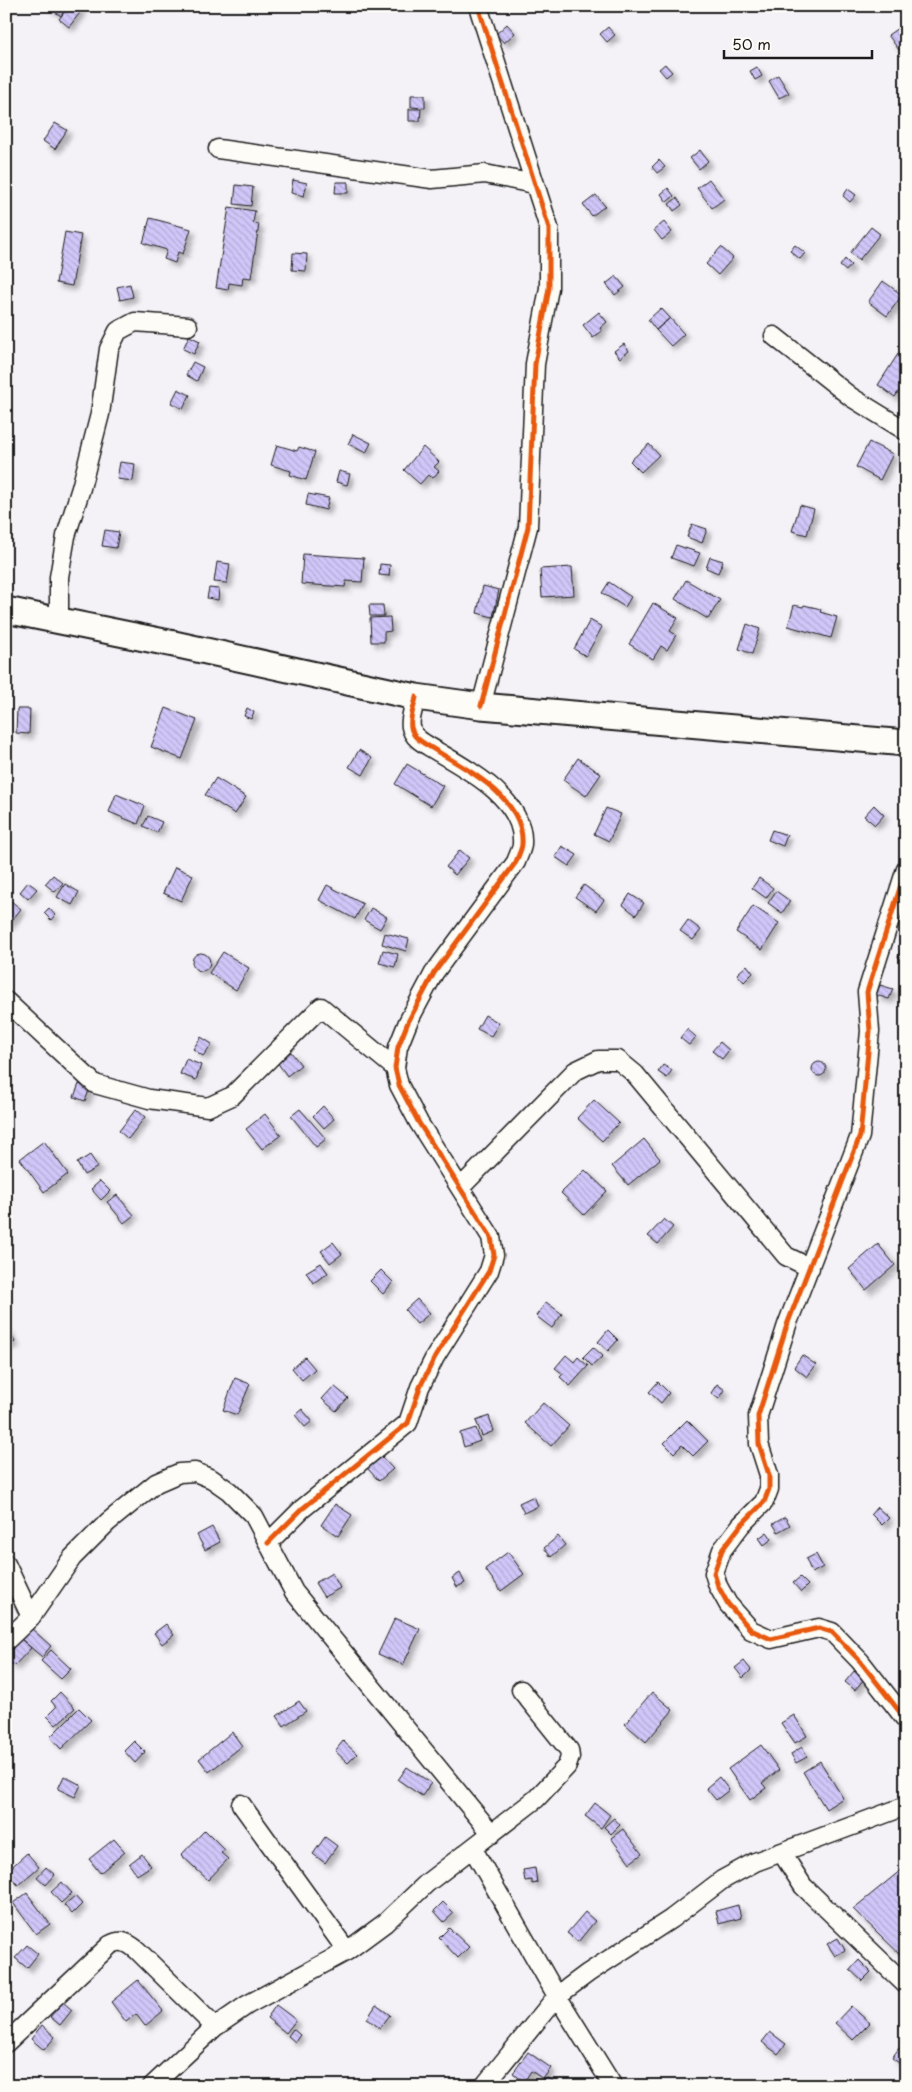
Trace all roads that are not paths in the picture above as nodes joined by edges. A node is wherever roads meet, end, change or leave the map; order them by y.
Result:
1 (478, 6) edge
2 (218, 149) dead end
3 (534, 184) junction
4 (188, 326) dead end
5 (774, 336) dead end
6 (906, 432) edge
7 (6, 610) edge
8 (59, 621) junction
9 (416, 697) junction
10 (481, 706) junction
11 (906, 743) edge
12 (906, 868) edge
13 (6, 1000) edge
14 (395, 1068) junction
15 (460, 1188) junction
16 (810, 1268) junction
17 (268, 1543) junction
18 (6, 1564) edge
19 (32, 1617) junction
20 (6, 1641) edge
21 (521, 1690) dead end
22 (906, 1720) edge
23 (241, 1804) dead end
24 (906, 1806) edge
25 (492, 1834) junction
26 (473, 1850) junction
27 (782, 1853) junction
28 (347, 1951) junction
29 (906, 1985) edge
30 (557, 1996) junction
31 (215, 2028) junction
32 (6, 2043) edge
33 (152, 2086) edge
34 (484, 2086) edge
35 (614, 2086) edge

1 - 3 street
2 - 3 street
3 - 10 street
4 - 8 street
5 - 6 street
7 - 8 street
8 - 9 street
9 - 10 street
9 - 14 street
10 - 11 street
12 - 16 street
13 - 14 street
14 - 15 street
15 - 16 street
15 - 17 street
16 - 22 street
17 - 19 street
17 - 25 street
18 - 19 street
19 - 20 street
21 - 25 street
23 - 28 street
24 - 27 street
25 - 26 street
26 - 28 street
26 - 30 street
27 - 29 street
27 - 30 street
28 - 31 street
30 - 34 street
30 - 35 street
31 - 32 street
31 - 33 street

